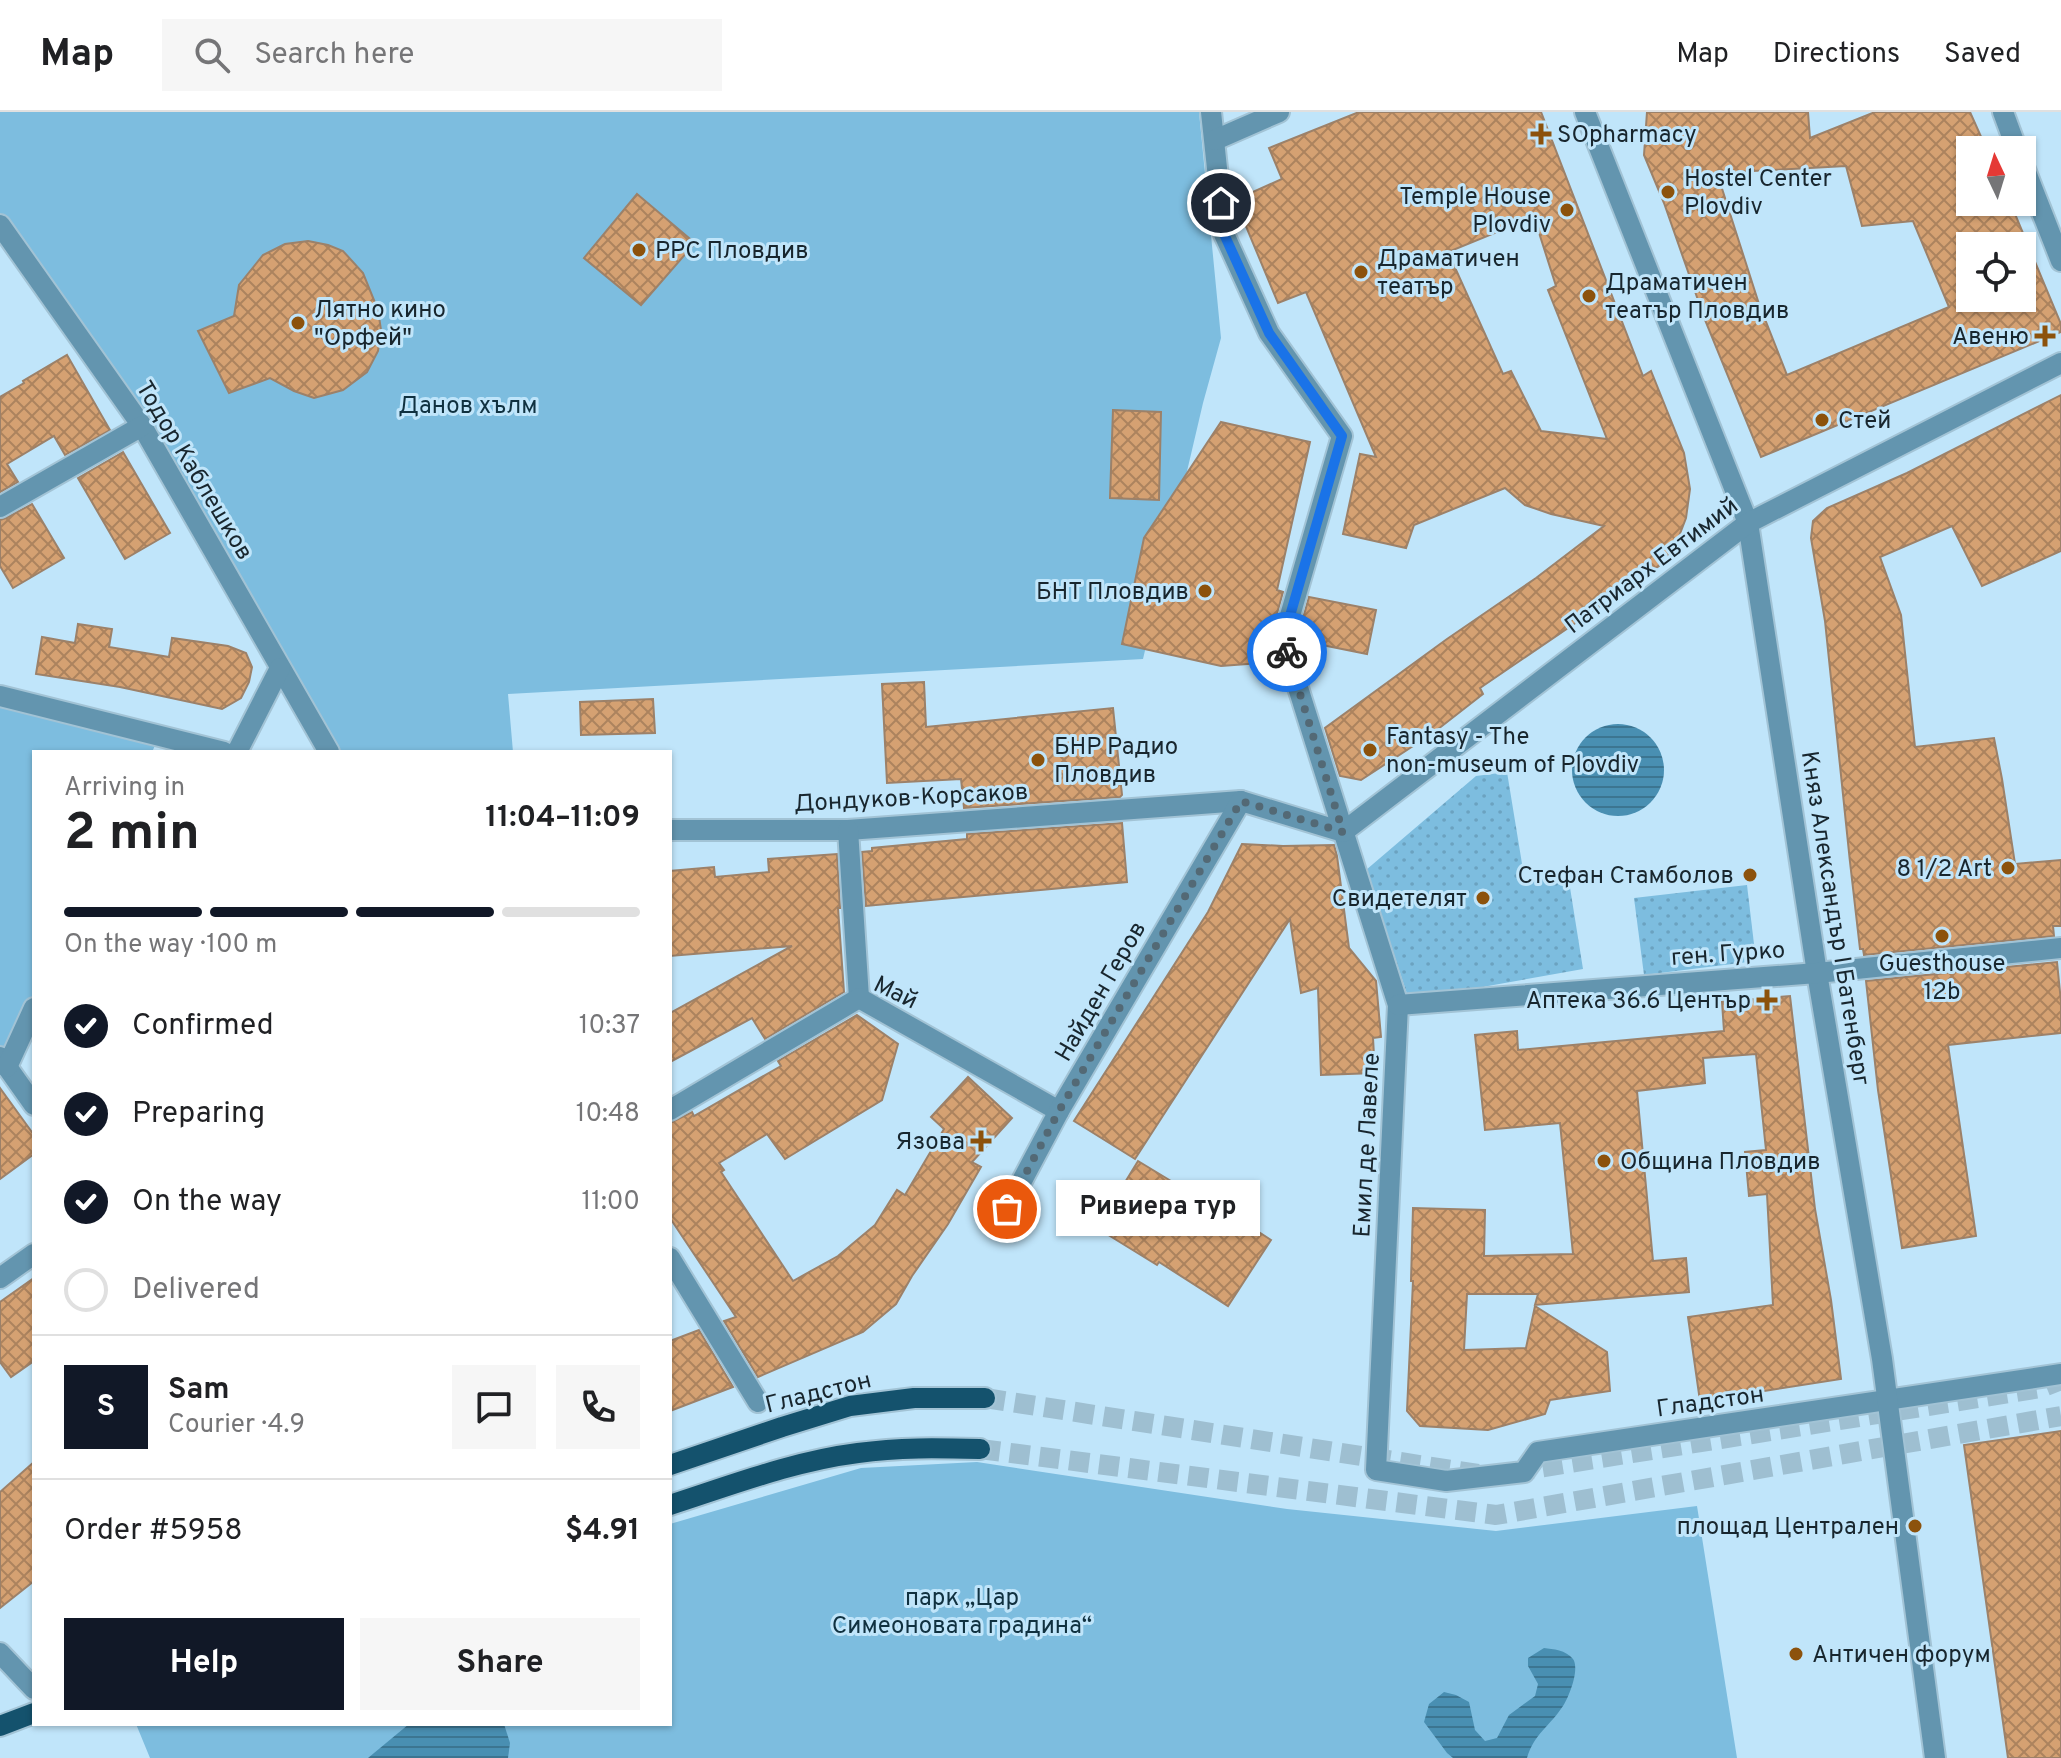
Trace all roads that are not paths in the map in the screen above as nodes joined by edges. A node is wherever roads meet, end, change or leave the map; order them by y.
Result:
1 (1211, 112) edge
2 (1279, 112) edge
3 (1585, 112) edge
4 (2003, 112) edge
5 (2012, 136) edge
6 (1215, 140) junction
7 (2036, 198) edge
8 (0, 225) edge
9 (2061, 261) edge
10 (2061, 363) edge
11 (142, 426) junction
12 (0, 507) edge
13 (1748, 523) junction
14 (280, 668) junction
15 (0, 696) edge
16 (156, 744) edge
17 (207, 750) edge
18 (238, 750) edge
19 (328, 750) edge
20 (1241, 801) junction
21 (672, 830) edge
22 (848, 830) junction
23 (1343, 832) junction
24 (2061, 948) edge
25 (1817, 973) junction
26 (859, 998) junction
27 (1398, 1005) junction
28 (32, 1011) edge
29 (3, 1062) edge
30 (32, 1102) edge
31 (672, 1109) edge
32 (1059, 1111) junction
33 (1007, 1209) dead end
34 (32, 1255) edge
35 (672, 1261) edge
36 (0, 1278) edge
37 (2061, 1374) edge
38 (985, 1398) tunnel mouth
39 (1887, 1400) junction
40 (758, 1402) dead end
41 (980, 1449) tunnel mouth
42 (672, 1464) edge
43 (1376, 1470) joint
44 (672, 1504) edge
45 (0, 1653) edge
46 (32, 1687) edge
47 (32, 1714) edge
48 (0, 1726) edge
49 (1935, 1758) edge

1 - 6 street
2 - 6 street
3 - 13 street, Княз Александър I Батенберг
4 - 5 street
6 - 23 street
7 - 9 street
8 - 11 street, Тодор Каблешков
10 - 13 street, Патриарх Евтимий
11 - 12 street
11 - 14 street, Тодор Каблешков
13 - 23 street, Патриарх Евтимий
13 - 25 street, Княз Александър I Батенберг
14 - 18 street
14 - 19 street, Тодор Каблешков
15 - 16 street
16 - 17 street
20 - 22 street, Дондуков-Корсаков
20 - 23 street, Дондуков-Корсаков
20 - 32 street, Найден Геров
21 - 22 street, Дондуков-Корсаков
22 - 26 street
23 - 27 street, Емил де Лавеле
24 - 25 street, ген. Гурко
25 - 27 street, ген. Гурко
25 - 39 street, Княз Александър I Батенберг
26 - 31 street, Май
26 - 32 street, Май
27 - 43 street, Емил де Лавеле
28 - 29 street
29 - 30 street
32 - 33 street, Найден Геров
34 - 36 street
35 - 40 street
37 - 39 street, Гладстон
38 - 42 main road, Гладстон
39 - 43 street, Гладстон
39 - 49 street, Княз Александър I Батенберг
41 - 44 main road
45 - 46 street
47 - 48 main road

